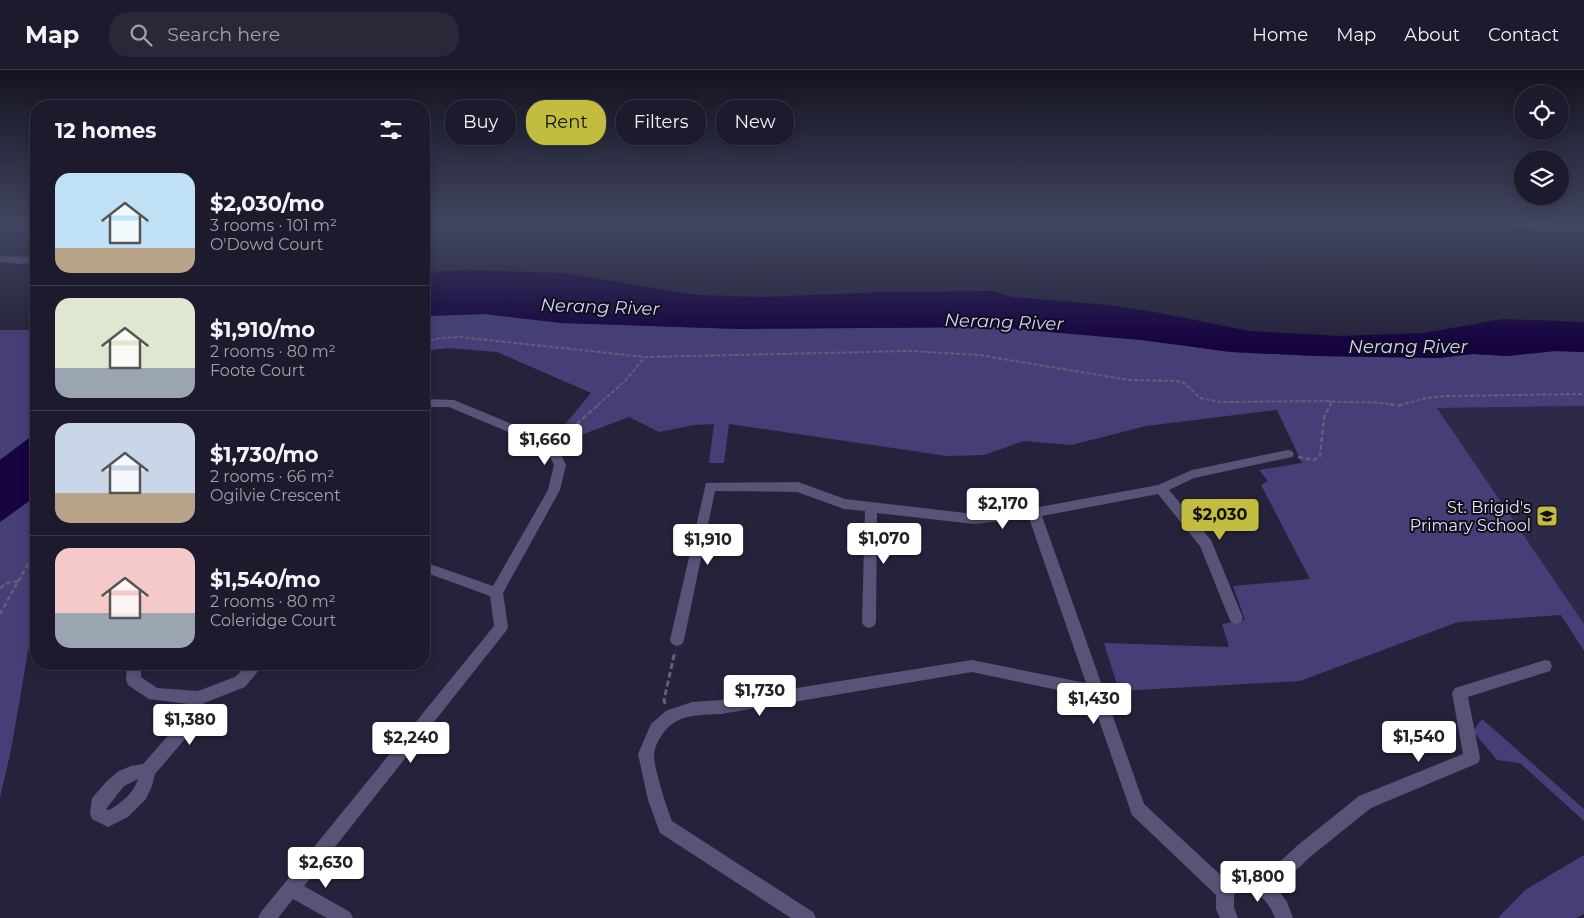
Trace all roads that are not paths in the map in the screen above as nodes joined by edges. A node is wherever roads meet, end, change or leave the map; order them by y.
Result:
1 (430, 403) edge
2 (1288, 454) road end
3 (1161, 489) junction
4 (871, 507) junction
5 (1034, 513) junction
6 (430, 569) edge
7 (496, 592) junction
8 (1236, 618) dead end
9 (869, 622) dead end
10 (677, 640) road end
11 (1545, 666) dead end
12 (134, 670) edge
13 (251, 670) edge
14 (1098, 692) junction
15 (198, 698) junction
16 (147, 771) dead end
17 (1265, 887) junction
18 (291, 888) junction
19 (1225, 891) junction
20 (267, 918) edge
21 (344, 918) edge
22 (807, 918) edge
23 (1229, 918) edge
24 (1284, 918) edge

1 - 7 street
2 - 3 street
3 - 5 street
3 - 8 street
4 - 5 street
4 - 9 street
4 - 10 street
5 - 14 street
6 - 7 street
7 - 18 street
11 - 17 street
12 - 15 street
13 - 15 street
14 - 19 street
14 - 22 street
15 - 16 street
17 - 19 street
17 - 24 street
18 - 20 street
18 - 21 street
19 - 23 street

